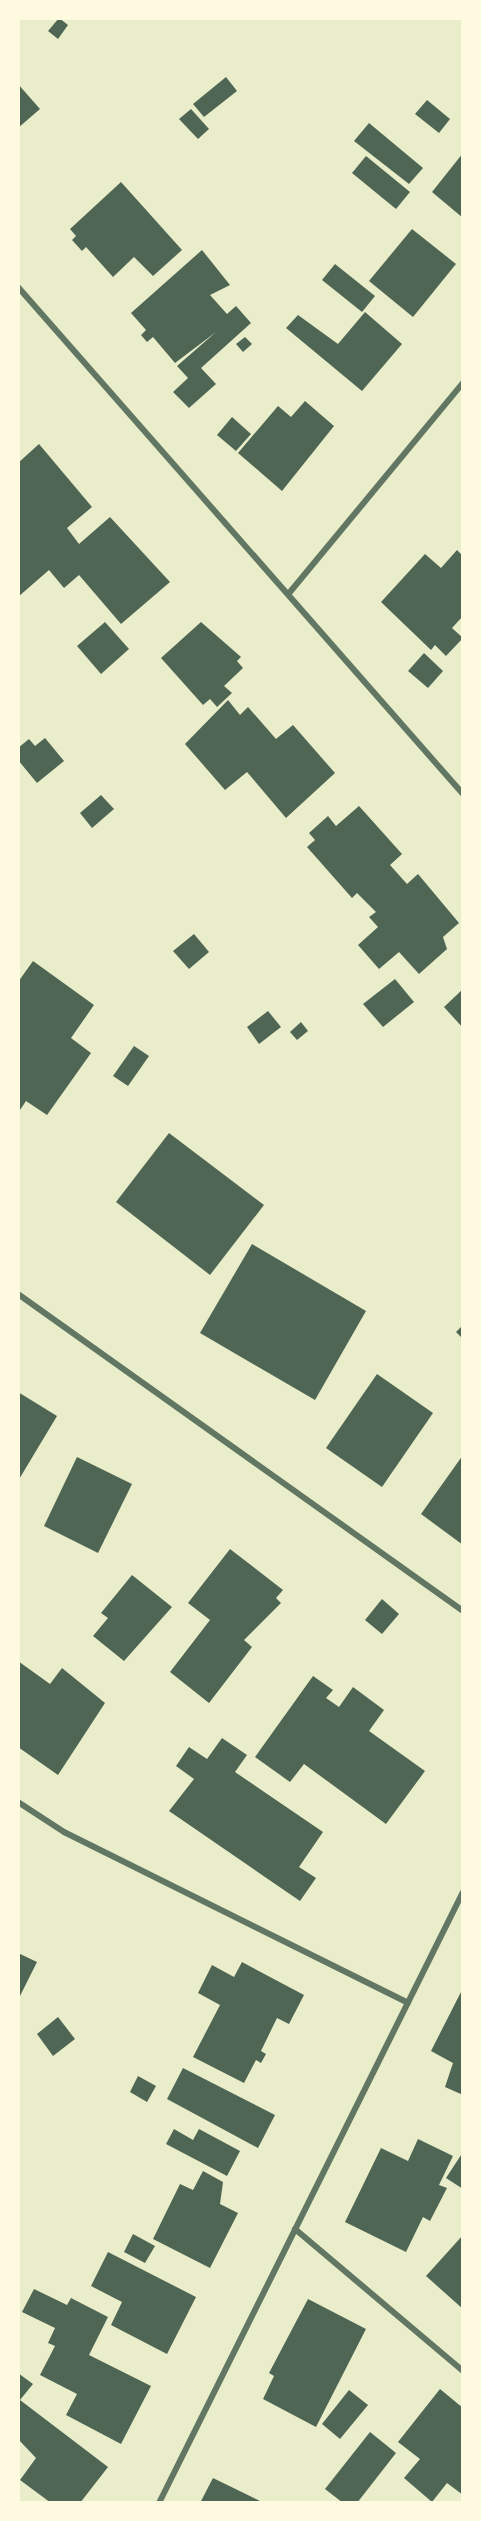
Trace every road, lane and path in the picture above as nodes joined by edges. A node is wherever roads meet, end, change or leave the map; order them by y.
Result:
1 (18, 287) edge
2 (463, 383) edge
3 (290, 592) junction
4 (463, 794) edge
5 (18, 1294) edge
6 (463, 1611) edge
7 (18, 1802) edge
8 (463, 1892) edge
9 (408, 2003) junction
10 (294, 2229) junction
11 (463, 2371) edge
12 (159, 2503) edge

1 - 3 street
2 - 3 street
3 - 4 street
5 - 6 street
7 - 9 street
8 - 9 street
9 - 10 street
10 - 11 street
10 - 12 street

